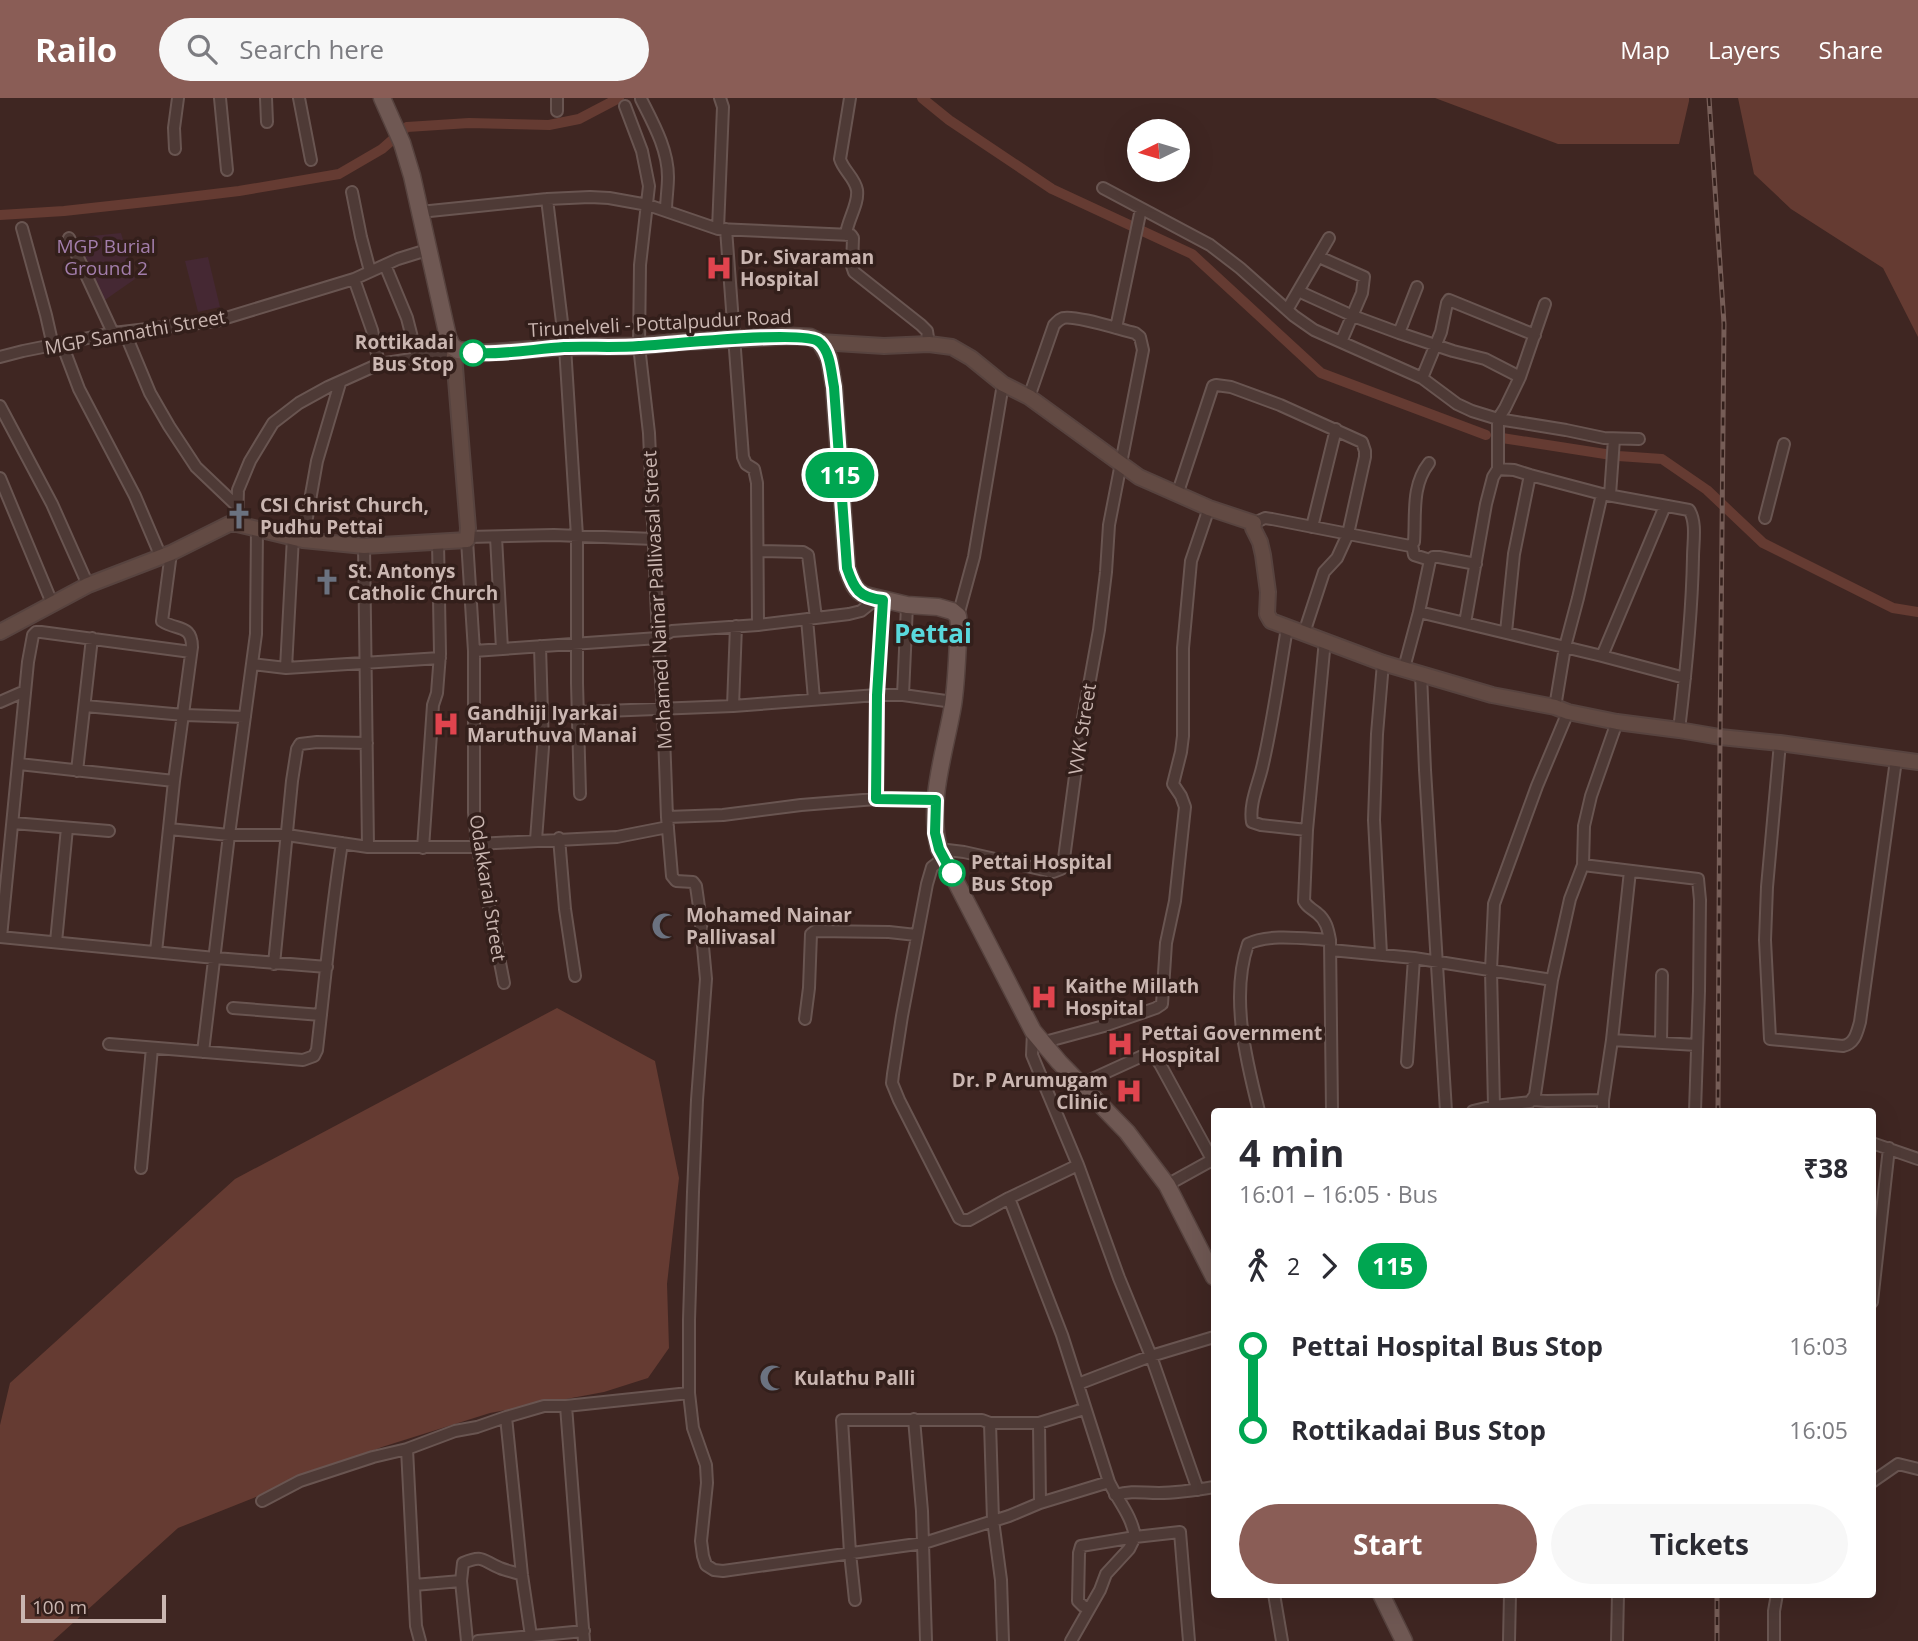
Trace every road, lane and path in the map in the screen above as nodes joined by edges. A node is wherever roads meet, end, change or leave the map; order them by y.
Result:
1 (178, 98) edge
2 (220, 98) edge
3 (266, 98) edge
4 (299, 98) edge
5 (382, 98) edge
6 (557, 98) edge
7 (850, 98) edge
8 (641, 99) edge
9 (724, 101) edge
10 (625, 106) dead end
11 (557, 111) dead end
12 (267, 122) dead end
13 (175, 149) dead end
14 (311, 160) dead end
15 (227, 170) dead end
16 (1103, 188) dead end
17 (352, 192) dead end
18 (547, 199) junction
19 (648, 205) junction
20 (1141, 209) junction
21 (666, 211) junction
22 (420, 212) junction
23 (22, 228) dead end
24 (722, 229) junction
25 (846, 235) junction
26 (69, 238) dead end
27 (1329, 238) dead end
28 (427, 250) junction
29 (1318, 257) junction
30 (385, 265) junction
31 (370, 271) junction
32 (354, 279) junction
33 (1417, 287) dead end
34 (1298, 291) junction
35 (1545, 304) dead end
36 (1287, 310) junction
37 (1353, 316) junction
38 (1116, 328) junction
39 (113, 333) junction
40 (125, 333) junction
41 (1399, 333) junction
42 (1535, 335) junction
43 (734, 340) junction
44 (820, 342) junction
45 (1341, 342) junction
46 (929, 344) junction
47 (58, 345) junction
48 (639, 346) junction
49 (1436, 346) junction
50 (454, 347) junction
51 (565, 347) junction
52 (0, 357) edge
53 (417, 357) junction
54 (379, 364) junction
55 (1520, 377) junction
56 (1422, 378) junction
57 (340, 383) junction
58 (1003, 384) junction
59 (1029, 397) junction
60 (0, 406) edge
61 (1498, 419) junction
62 (1336, 429) junction
63 (1639, 439) dead end
64 (1614, 443) junction
65 (1784, 444) dead end
66 (1429, 463) dead end
67 (1120, 464) junction
68 (1498, 469) junction
69 (1530, 475) junction
70 (0, 478) edge
71 (1177, 495) junction
72 (1606, 495) junction
73 (237, 506) junction
74 (1665, 506) junction
75 (1209, 508) junction
76 (1765, 518) dead end
77 (1254, 523) junction
78 (237, 524) junction
79 (1312, 527) junction
80 (257, 528) junction
81 (1348, 534) junction
82 (577, 536) junction
83 (496, 537) junction
84 (298, 538) junction
85 (468, 539) junction
86 (654, 539) junction
87 (438, 542) junction
88 (1412, 545) junction
89 (364, 546) junction
90 (758, 551) junction
91 (166, 555) junction
92 (1430, 560) junction
93 (1476, 564) junction
94 (88, 584) junction
95 (880, 599) junction
96 (52, 603) junction
97 (907, 605) junction
98 (1419, 612) junction
99 (958, 617) junction
100 (811, 618) junction
101 (1465, 623) junction
102 (758, 625) junction
103 (736, 626) junction
104 (1287, 628) junction
105 (0, 632) edge
106 (1506, 632) junction
107 (1304, 633) junction
108 (92, 638) junction
109 (657, 638) junction
110 (1325, 640) junction
111 (577, 644) junction
112 (540, 646) junction
113 (1565, 647) junction
114 (502, 649) junction
115 (474, 651) junction
116 (191, 652) junction
117 (1602, 656) junction
118 (440, 658) junction
119 (367, 662) junction
120 (1383, 663) junction
121 (252, 664) junction
122 (286, 668) junction
123 (1404, 668) junction
124 (1422, 674) junction
125 (1685, 678) junction
126 (25, 691) junction
127 (877, 695) junction
128 (904, 695) junction
129 (814, 699) junction
130 (0, 702) edge
131 (953, 702) junction
132 (85, 706) junction
133 (733, 706) junction
134 (663, 708) junction
135 (1561, 710) junction
136 (579, 712) junction
137 (184, 715) junction
138 (245, 717) junction
139 (1617, 722) junction
140 (1679, 730) junction
141 (367, 743) junction
142 (1780, 743) junction
143 (1896, 760) junction
144 (1918, 762) edge
145 (19, 764) junction
146 (77, 771) junction
147 (174, 781) junction
148 (580, 794) dead end
149 (876, 799) junction
150 (936, 800) junction
151 (668, 822) junction
152 (13, 823) junction
153 (68, 828) junction
154 (170, 829) junction
155 (1307, 830) junction
156 (109, 831) dead end
157 (229, 835) junction
158 (287, 835) junction
159 (559, 838) junction
160 (536, 840) junction
161 (342, 843) junction
162 (477, 846) junction
163 (368, 847) junction
164 (424, 848) junction
165 (942, 853) junction
166 (1583, 865) junction
167 (1630, 871) junction
168 (4, 882) edge
169 (916, 935) junction
170 (1, 937) edge
171 (56, 942) junction
172 (1330, 945) junction
173 (156, 952) junction
174 (1381, 954) junction
175 (215, 958) junction
176 (1414, 958) junction
177 (1438, 961) junction
178 (274, 964) junction
179 (327, 967) junction
180 (1491, 970) junction
181 (1662, 975) dead end
182 (575, 976) dead end
183 (1552, 980) junction
184 (503, 984) dead end
185 (233, 1009) dead end
186 (321, 1015) junction
187 (805, 1019) dead end
188 (1037, 1037) junction
189 (1612, 1040) junction
190 (1661, 1043) junction
191 (109, 1044) dead end
192 (1697, 1045) junction
193 (152, 1048) junction
194 (203, 1052) junction
195 (1407, 1062) dead end
196 (1081, 1084) junction
197 (1526, 1105) edge
198 (1603, 1105) edge
199 (1494, 1106) junction
200 (1258, 1108) edge
201 (1332, 1108) edge
202 (1446, 1108) edge
203 (1486, 1108) edge
204 (1695, 1108) edge
205 (1876, 1144) edge
206 (1889, 1148) junction
207 (1211, 1156) edge
208 (1918, 1159) edge
209 (1211, 1163) edge
210 (1078, 1165) junction
211 (141, 1168) dead end
212 (1167, 1185) junction
213 (1009, 1198) junction
214 (1876, 1266) edge
215 (1211, 1271) edge
216 (1211, 1338) edge
217 (1152, 1356) junction
218 (1078, 1384) junction
219 (689, 1393) junction
220 (566, 1406) junction
221 (1084, 1409) junction
222 (506, 1417) junction
223 (914, 1419) junction
224 (990, 1423) junction
225 (1039, 1423) junction
226 (407, 1449) junction
227 (1918, 1469) edge
228 (1876, 1479) edge
229 (1109, 1482) junction
230 (1211, 1488) edge
231 (1198, 1490) junction
232 (1115, 1495) junction
233 (262, 1501) dead end
234 (1040, 1503) junction
235 (993, 1520) junction
236 (1135, 1537) junction
237 (923, 1543) junction
238 (850, 1553) junction
239 (522, 1574) junction
240 (461, 1581) junction
241 (414, 1585) junction
242 (1275, 1598) edge
243 (1383, 1598) edge
244 (1510, 1598) edge
245 (1618, 1598) edge
246 (1776, 1598) edge
247 (855, 1600) dead end
248 (1089, 1608) junction
249 (531, 1636) junction
250 (584, 1636) edge
251 (420, 1641) edge
252 (467, 1641) edge
253 (478, 1641) edge
254 (926, 1641) edge
255 (1003, 1641) edge
256 (1071, 1641) edge
257 (1189, 1641) edge
258 (1282, 1641) edge
259 (1404, 1641) edge
260 (1509, 1641) edge
261 (1617, 1641) edge
262 (1774, 1641) edge

1 - 13 street
2 - 15 street
3 - 12 street
4 - 14 street
5 - 22 main road
6 - 11 street
7 - 25 street
8 - 21 street
9 - 24 street
10 - 19 street, Mohamed Nainar Pallivasal Street
16 - 20 street
17 - 31 street
18 - 19 street
18 - 22 street
18 - 51 street
19 - 21 street
19 - 48 street, Mohamed Nainar Pallivasal Street
20 - 36 street
20 - 38 street
21 - 24 street
22 - 28 main road
23 - 47 street
24 - 25 street
24 - 43 street
25 - 46 street
26 - 39 street
27 - 29 street
28 - 30 street, MGP Sannathi Street
28 - 50 main road
29 - 34 street
29 - 37 street
30 - 31 street, MGP Sannathi Street
30 - 53 street
31 - 32 street, MGP Sannathi Street
32 - 40 street, MGP Sannathi Street
32 - 54 street
33 - 41 street
34 - 36 street
34 - 37 street
35 - 42 street
36 - 45 street
37 - 41 street
37 - 45 street
38 - 59 street
38 - 67 street
39 - 40 street, MGP Sannathi Street
39 - 47 street, MGP Sannathi Street
40 - 73 street
41 - 49 street
42 - 49 street
42 - 55 street
43 - 44 main road, Tirunelveli - Pottalpudur Road
43 - 48 main road, Tirunelveli - Pottalpudur Road
43 - 90 street
44 - 46 street
44 - 95 main road
45 - 56 street
46 - 58 street
47 - 52 street, MGP Sannathi Street
47 - 91 street
48 - 51 main road, Tirunelveli - Pottalpudur Road
48 - 86 street, Mohamed Nainar Pallivasal Street
49 - 55 street
49 - 56 street
50 - 51 main road, Tirunelveli - Pottalpudur Road
50 - 53 street
50 - 85 street
51 - 82 street
53 - 54 street
54 - 57 street
55 - 61 street
56 - 61 street
57 - 73 street
57 - 84 street
58 - 59 street
58 - 99 street
59 - 67 street
60 - 94 street
61 - 64 street
61 - 68 street
62 - 71 street
62 - 79 street
62 - 81 street
63 - 64 street
64 - 72 street
65 - 76 street
66 - 88 street
67 - 71 street
67 - 165 street, VVK Street
68 - 69 street
68 - 93 street
69 - 72 street
69 - 106 street
70 - 96 street
71 - 75 street
72 - 74 street
72 - 113 street
73 - 78 street
74 - 117 street
74 - 125 street
75 - 77 street
75 - 188 street
77 - 79 street
77 - 104 street
78 - 80 street
78 - 91 street
79 - 81 street
80 - 84 street
80 - 121 street
81 - 88 street
81 - 107 street
82 - 83 street
82 - 86 street
82 - 111 street
83 - 85 street
83 - 114 street
84 - 89 street
84 - 122 street
85 - 87 street
85 - 115 street, Odakkarai Street
86 - 109 street, Mohamed Nainar Pallivasal Street
87 - 89 street
87 - 118 street
88 - 92 street
89 - 119 street
90 - 100 street
90 - 102 street
91 - 94 street
91 - 116 street
92 - 93 street
92 - 98 street
93 - 101 street
94 - 96 street
95 - 97 main road
95 - 100 street
95 - 127 street
96 - 105 street
97 - 99 main road
97 - 128 street
98 - 101 street
98 - 123 street
99 - 131 main road
100 - 102 street
100 - 129 street
101 - 106 street
102 - 103 street
103 - 109 street
103 - 133 street
104 - 107 street
104 - 155 street
106 - 113 street
107 - 110 street
108 - 116 street
108 - 126 street
108 - 132 street
109 - 111 street
109 - 134 street, Mohamed Nainar Pallivasal Street
110 - 120 street
110 - 155 street
111 - 112 street
111 - 136 street
112 - 114 street
112 - 160 street
113 - 117 street
113 - 135 street
114 - 115 street
115 - 162 street, Odakkarai Street
116 - 137 street
117 - 125 street
118 - 119 street
118 - 164 street
119 - 122 street
119 - 141 street
120 - 123 street
120 - 174 street
121 - 122 street
121 - 138 street
123 - 124 street
124 - 135 street
124 - 177 street
125 - 140 street
126 - 130 street
126 - 145 street
127 - 128 street
127 - 129 street
127 - 149 street
128 - 131 street
129 - 133 street
131 - 150 main road
132 - 137 street
132 - 146 street
133 - 134 street
134 - 136 street
134 - 151 street, Mohamed Nainar Pallivasal Street
135 - 139 street
135 - 180 street
136 - 148 street
137 - 138 street
137 - 147 street
138 - 157 street
139 - 140 street
139 - 166 street
140 - 142 street
141 - 158 street
141 - 163 street
142 - 143 street
142 - 143 street
143 - 144 street
145 - 146 street
145 - 152 street
146 - 147 street
147 - 154 street
149 - 150 street
149 - 151 street
150 - 165 main road
151 - 159 street
151 - 219 street, Mohamed Nainar Pallivasal Street
152 - 153 street
152 - 168 street
153 - 156 street
153 - 171 street
154 - 157 street
154 - 173 street
155 - 172 street
157 - 158 street
157 - 175 street
158 - 161 street
158 - 178 street
159 - 160 street
159 - 182 street
160 - 162 street
161 - 163 street
161 - 179 street
162 - 164 street
162 - 184 street, Odakkarai Street
163 - 164 street
165 - 169 street
165 - 188 main road
166 - 167 street
166 - 183 street
167 - 189 street
167 - 192 street
168 - 170 street
169 - 187 street
169 - 213 street
170 - 171 street
171 - 173 street
172 - 174 street
172 - 200 street
172 - 201 street
173 - 175 street
174 - 176 street
175 - 178 street
175 - 194 street
176 - 177 street
176 - 195 street
177 - 180 street
177 - 202 street
178 - 179 street
179 - 186 street
180 - 183 street
180 - 199 street
181 - 190 street
183 - 197 street
185 - 186 street
186 - 194 street
188 - 196 main road
188 - 210 street
189 - 190 street
189 - 198 street
190 - 192 street
191 - 193 street
192 - 204 street
193 - 194 street
193 - 211 street
196 - 207 street
196 - 212 main road
197 - 198 street
197 - 199 street
199 - 203 street
205 - 206 street
206 - 208 street
206 - 214 street
209 - 212 street
210 - 213 street
210 - 217 street
212 - 215 main road
213 - 218 street
216 - 217 street
217 - 218 street
217 - 231 street
218 - 221 street
219 - 220 street
219 - 238 street
220 - 222 street
220 - 250 street
221 - 225 street
221 - 229 street
222 - 226 street
222 - 239 street
223 - 224 street
223 - 237 street
223 - 238 street
224 - 225 street
224 - 235 street
225 - 234 street
226 - 233 street
226 - 241 street
227 - 228 street
229 - 232 street
229 - 234 street
230 - 231 street
231 - 232 street
232 - 236 street
234 - 235 street
235 - 237 street
235 - 255 street
236 - 248 street
236 - 248 street
236 - 257 street
237 - 238 street
237 - 254 street
238 - 247 street
239 - 240 street
239 - 249 street
240 - 241 street
240 - 252 street
241 - 251 street
242 - 258 street
243 - 259 main road
244 - 260 street
245 - 261 street
246 - 262 street
248 - 256 street
249 - 250 street
249 - 253 street

